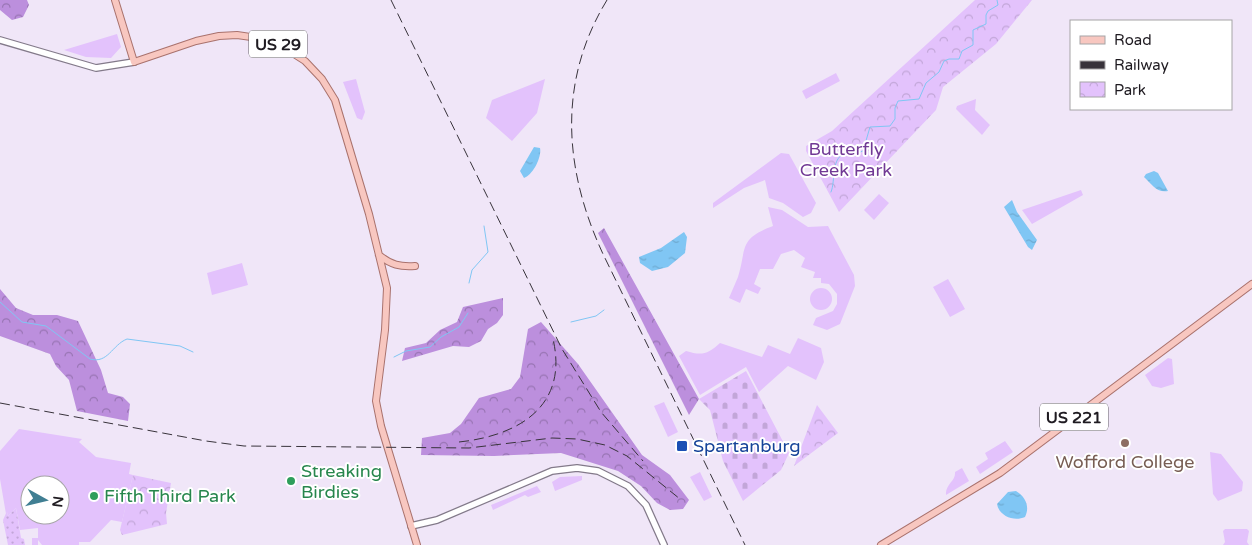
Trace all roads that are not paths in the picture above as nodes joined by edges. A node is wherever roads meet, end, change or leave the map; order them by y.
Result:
1 (115, 0) edge
2 (0, 40) edge
3 (134, 62) junction
4 (379, 255) junction
5 (415, 266) dead end
6 (1252, 284) edge
7 (412, 526) junction
8 (417, 545) edge
9 (664, 545) edge
10 (881, 545) edge

1 - 3 main road
2 - 3 main road
3 - 4 main road, US 29
4 - 5 main road
4 - 7 main road, US 29
6 - 10 main road, US 221
7 - 8 main road, US 29
7 - 9 main road

